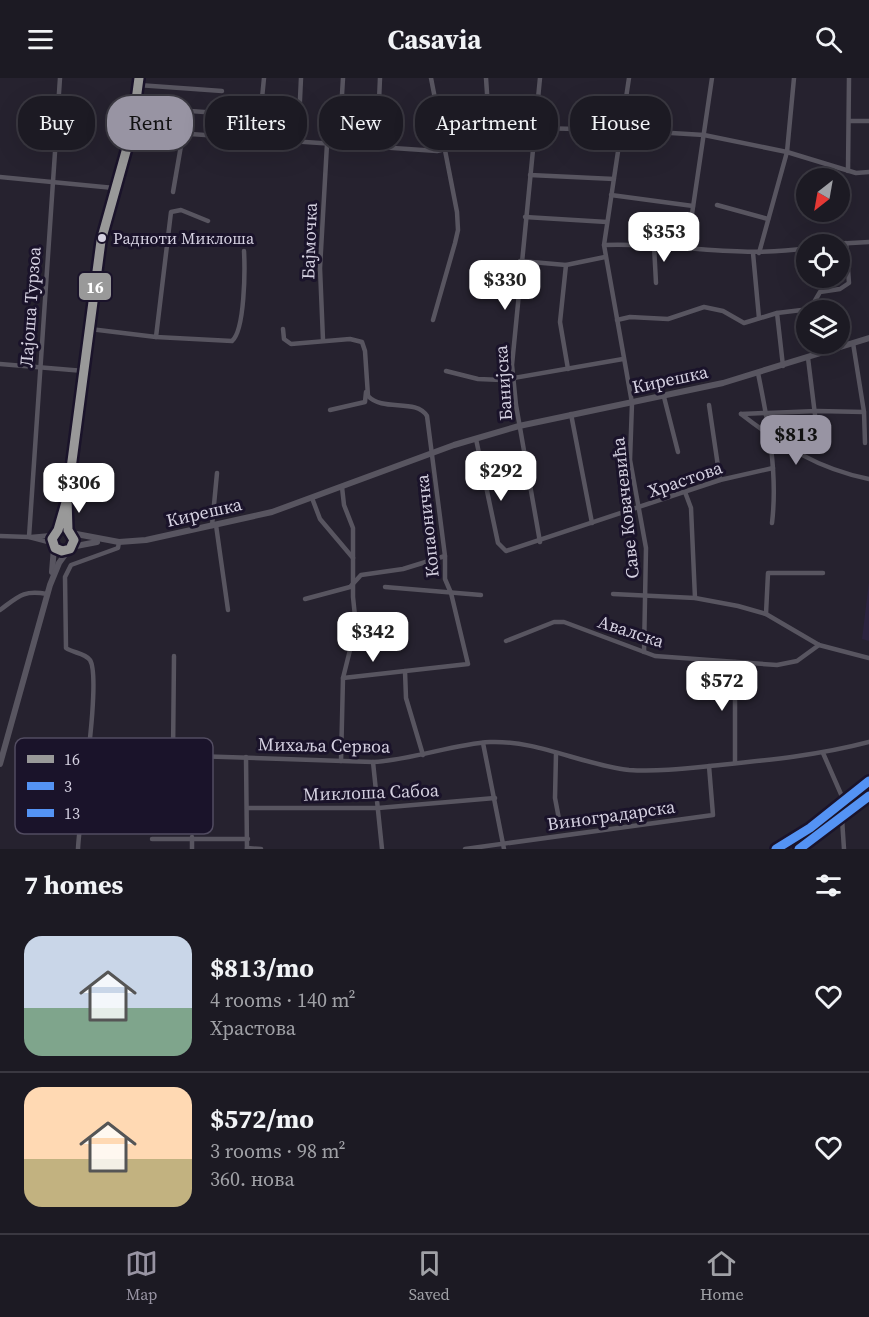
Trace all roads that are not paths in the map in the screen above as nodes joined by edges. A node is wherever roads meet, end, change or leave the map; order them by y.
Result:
1 (60, 78) edge
2 (264, 78) edge
3 (301, 78) edge
4 (343, 78) edge
5 (380, 78) edge
6 (431, 78) edge
7 (486, 78) edge
8 (540, 78) edge
9 (629, 78) edge
10 (712, 78) edge
11 (794, 78) edge
12 (849, 78) edge
13 (139, 82) edge
14 (222, 91) dead end
15 (262, 96) edge
16 (300, 96) edge
17 (342, 96) edge
18 (379, 96) edge
19 (434, 96) edge
20 (487, 96) edge
21 (538, 96) edge
22 (627, 96) edge
23 (849, 121) junction
24 (869, 121) edge
25 (671, 133) edge
26 (704, 135) junction
27 (126, 150) edge
28 (180, 150) edge
29 (327, 150) edge
30 (445, 150) edge
31 (532, 150) edge
32 (619, 150) edge
33 (787, 152) junction
34 (838, 168) edge
35 (848, 168) edge
36 (850, 171) edge
37 (869, 172) edge
38 (530, 175) junction
39 (0, 177) edge
40 (614, 179) junction
41 (52, 181) junction
42 (114, 188) junction
43 (173, 192) dead end
44 (611, 195) junction
45 (717, 205) dead end
46 (693, 206) junction
47 (525, 217) junction
48 (768, 219) junction
49 (208, 220) dead end
50 (608, 222) junction
51 (869, 242) edge
52 (850, 243) edge
53 (604, 245) junction
54 (654, 245) junction
55 (687, 248) junction
56 (796, 249) edge
57 (244, 250) dead end
58 (753, 253) junction
59 (759, 253) junction
60 (605, 257) junction
61 (520, 261) junction
62 (566, 265) junction
63 (656, 283) dead end
64 (837, 288) edge
65 (777, 313) junction
66 (759, 318) junction
67 (433, 320) dead end
68 (617, 320) junction
69 (90, 329) junction
70 (283, 329) dead end
71 (156, 337) junction
72 (869, 338) edge
73 (323, 340) junction
74 (853, 343) junction
75 (808, 358) junction
76 (623, 359) junction
77 (0, 364) edge
78 (783, 366) junction
79 (39, 367) junction
80 (568, 369) junction
81 (84, 371) junction
82 (446, 371) dead end
83 (758, 373) junction
84 (513, 377) junction
85 (366, 392) junction
86 (664, 397) junction
87 (373, 401) junction
88 (365, 402) junction
89 (632, 403) junction
90 (710, 405) dead end
91 (330, 410) dead end
92 (816, 411) junction
93 (766, 412) junction
94 (864, 412) junction
95 (571, 414) junction
96 (519, 426) junction
97 (817, 431) dead end
98 (769, 436) junction
99 (476, 439) junction
100 (865, 443) dead end
101 (678, 452) dead end
102 (432, 453) junction
103 (773, 468) junction
104 (217, 473) dead end
105 (869, 479) edge
106 (720, 480) junction
107 (342, 487) junction
108 (685, 492) junction
109 (312, 498) junction
110 (67, 499) junction
111 (640, 508) junction
112 (772, 523) dead end
113 (592, 524) junction
114 (214, 525) junction
115 (56, 532) junction
116 (70, 532) junction
117 (0, 536) edge
118 (29, 537) junction
119 (107, 541) junction
120 (119, 542) junction
121 (540, 542) junction
122 (53, 545) junction
123 (70, 549) junction
124 (445, 556) junction
125 (353, 558) junction
126 (823, 573) dead end
127 (353, 584) junction
128 (50, 585) junction
129 (385, 587) dead end
130 (451, 593) junction
131 (47, 594) junction
132 (613, 594) dead end
133 (481, 595) dead end
134 (646, 596) junction
135 (695, 598) junction
136 (305, 599) dead end
137 (0, 610) edge
138 (228, 610) dead end
139 (766, 614) junction
140 (506, 640) dead end
141 (819, 645) junction
142 (644, 652) junction
143 (174, 656) dead end
144 (869, 658) edge
145 (735, 662) junction
146 (405, 671) junction
147 (344, 678) junction
148 (89, 738) edge
149 (173, 738) edge
150 (869, 742) edge
151 (483, 743) junction
152 (823, 753) junction
153 (556, 754) junction
154 (423, 755) junction
155 (213, 756) edge
156 (246, 757) junction
157 (341, 761) junction
158 (373, 762) junction
159 (735, 763) junction
160 (0, 764) edge
161 (709, 766) junction
162 (869, 781) edge
163 (495, 798) junction
164 (843, 802) junction
165 (247, 808) junction
166 (378, 808) junction
167 (559, 819) dead end
168 (79, 834) edge
169 (192, 837) junction
170 (152, 839) dead end
171 (248, 839) junction
172 (504, 847) edge
173 (78, 849) edge
174 (192, 849) edge
175 (248, 849) edge
176 (261, 849) edge
177 (382, 849) edge
178 (465, 849) edge
179 (776, 849) edge
180 (844, 849) edge

1 - 41 street, Лајоша Турзоа
2 - 15 street
3 - 16 street
4 - 17 street
5 - 18 street
6 - 19 street
7 - 20 street
8 - 21 street, Банијска
9 - 22 street, Саве Ковачевића
10 - 26 street
11 - 33 street
12 - 23 street
13 - 14 street
23 - 24 street
23 - 35 street
25 - 26 street
26 - 33 street
26 - 46 street
27 - 42 street
28 - 43 street
29 - 73 street, Бајмочка
30 - 67 street
31 - 38 street, Банијска
32 - 40 street, Саве Ковачевића
33 - 34 street
33 - 48 street
36 - 37 street
38 - 40 street
38 - 47 street, Банијска
39 - 41 street
40 - 44 street, Саве Ковачевића
41 - 42 street
41 - 79 street, Лајоша Турзоа
42 - 69 street
44 - 46 street
44 - 50 street, Саве Ковачевића
45 - 48 street
46 - 55 street
47 - 50 street
47 - 61 street, Банијска
48 - 59 street
49 - 71 street
50 - 53 street, Саве Ковачевића
51 - 52 street
53 - 54 street
53 - 60 street, Саве Ковачевића
54 - 55 street
54 - 63 street
55 - 58 street
56 - 59 street
57 - 71 street
58 - 59 street
58 - 66 street
60 - 62 street
60 - 68 street, Саве Ковачевића
61 - 62 street
61 - 84 street, Банијска
62 - 80 street
64 - 65 street
65 - 66 street
65 - 78 street
66 - 68 street
68 - 76 street, Саве Ковачевића
69 - 71 street
69 - 81 street
70 - 73 street
72 - 74 street, Кирешка
73 - 85 street
74 - 75 street, Кирешка
74 - 94 street
75 - 78 street, Кирешка
75 - 92 street
76 - 80 street
76 - 89 street, Саве Ковачевића
77 - 79 street
78 - 83 street, Кирешка
79 - 81 street
79 - 118 street, Лајоша Турзоа
80 - 84 street
81 - 110 street
82 - 84 street
83 - 86 street, Кирешка
83 - 93 street
84 - 96 street, Банијска
85 - 87 street
85 - 88 street
86 - 89 street, Кирешка
86 - 101 street
87 - 88 street
87 - 102 street
88 - 91 street
89 - 95 street, Кирешка
89 - 111 street, Саве Ковачевића
90 - 106 street
92 - 93 street
92 - 94 street
92 - 97 street
93 - 98 street
93 - 98 street
94 - 100 street
95 - 96 street, Кирешка
95 - 113 street
96 - 99 street, Кирешка
96 - 121 street, Банијска
98 - 103 street
98 - 105 street
99 - 102 street, Кирешка
99 - 121 street
102 - 107 street, Кирешка
102 - 124 street, Копаоничка
103 - 106 street, Храстова
103 - 112 street
104 - 114 street
106 - 108 street, Храстова
107 - 109 street, Кирешка
107 - 125 street
108 - 111 street, Храстова
108 - 135 street
109 - 114 street, Кирешка
109 - 125 street
110 - 115 street
110 - 116 street
111 - 113 street, Храстова
111 - 134 street, Саве Ковачевића
113 - 121 street, Храстова
114 - 120 street, Кирешка
114 - 138 street
115 - 116 street
115 - 118 street
115 - 122 street
116 - 119 street, Кирешка
116 - 123 street
117 - 118 street
118 - 122 street
119 - 120 street, Кирешка
119 - 123 street, Кирешка
120 - 148 street
122 - 123 street
122 - 128 street
123 - 128 street
124 - 127 street
124 - 130 street, Копаоничка
125 - 127 street
126 - 139 street
127 - 136 street
127 - 147 street
128 - 131 street
129 - 130 street
130 - 133 street
130 - 146 street, Копаоничка
131 - 137 street
131 - 160 street
132 - 134 street
134 - 135 street
134 - 142 street, Саве Ковачевића
135 - 139 street
139 - 141 street
140 - 142 street, Авалска
141 - 144 street
141 - 145 street, Авалска
142 - 145 street, Авалска
143 - 149 street
145 - 159 street
146 - 147 street
146 - 154 street
147 - 157 street
150 - 152 street, Михаља Сервоа
151 - 153 street, Михаља Сервоа
151 - 154 street, Михаља Сервоа
151 - 163 street
152 - 159 street, Михаља Сервоа
152 - 164 street
153 - 161 street, Михаља Сервоа
153 - 167 street
154 - 158 street, Михаља Сервоа
155 - 156 street, Михаља Сервоа
156 - 157 street, Михаља Сервоа
156 - 165 street
157 - 158 street, Михаља Сервоа
158 - 166 street
159 - 161 street, Михаља Сервоа
161 - 172 street, Виноградарска
162 - 164 street
163 - 166 street, Миклоша Сабоа
163 - 172 street
164 - 179 street
164 - 180 street
165 - 166 street, Миклоша Сабоа
165 - 171 street
166 - 177 street
168 - 173 street
169 - 170 street
169 - 171 street
169 - 174 street
171 - 175 street
172 - 178 street, Виноградарска
175 - 176 street

